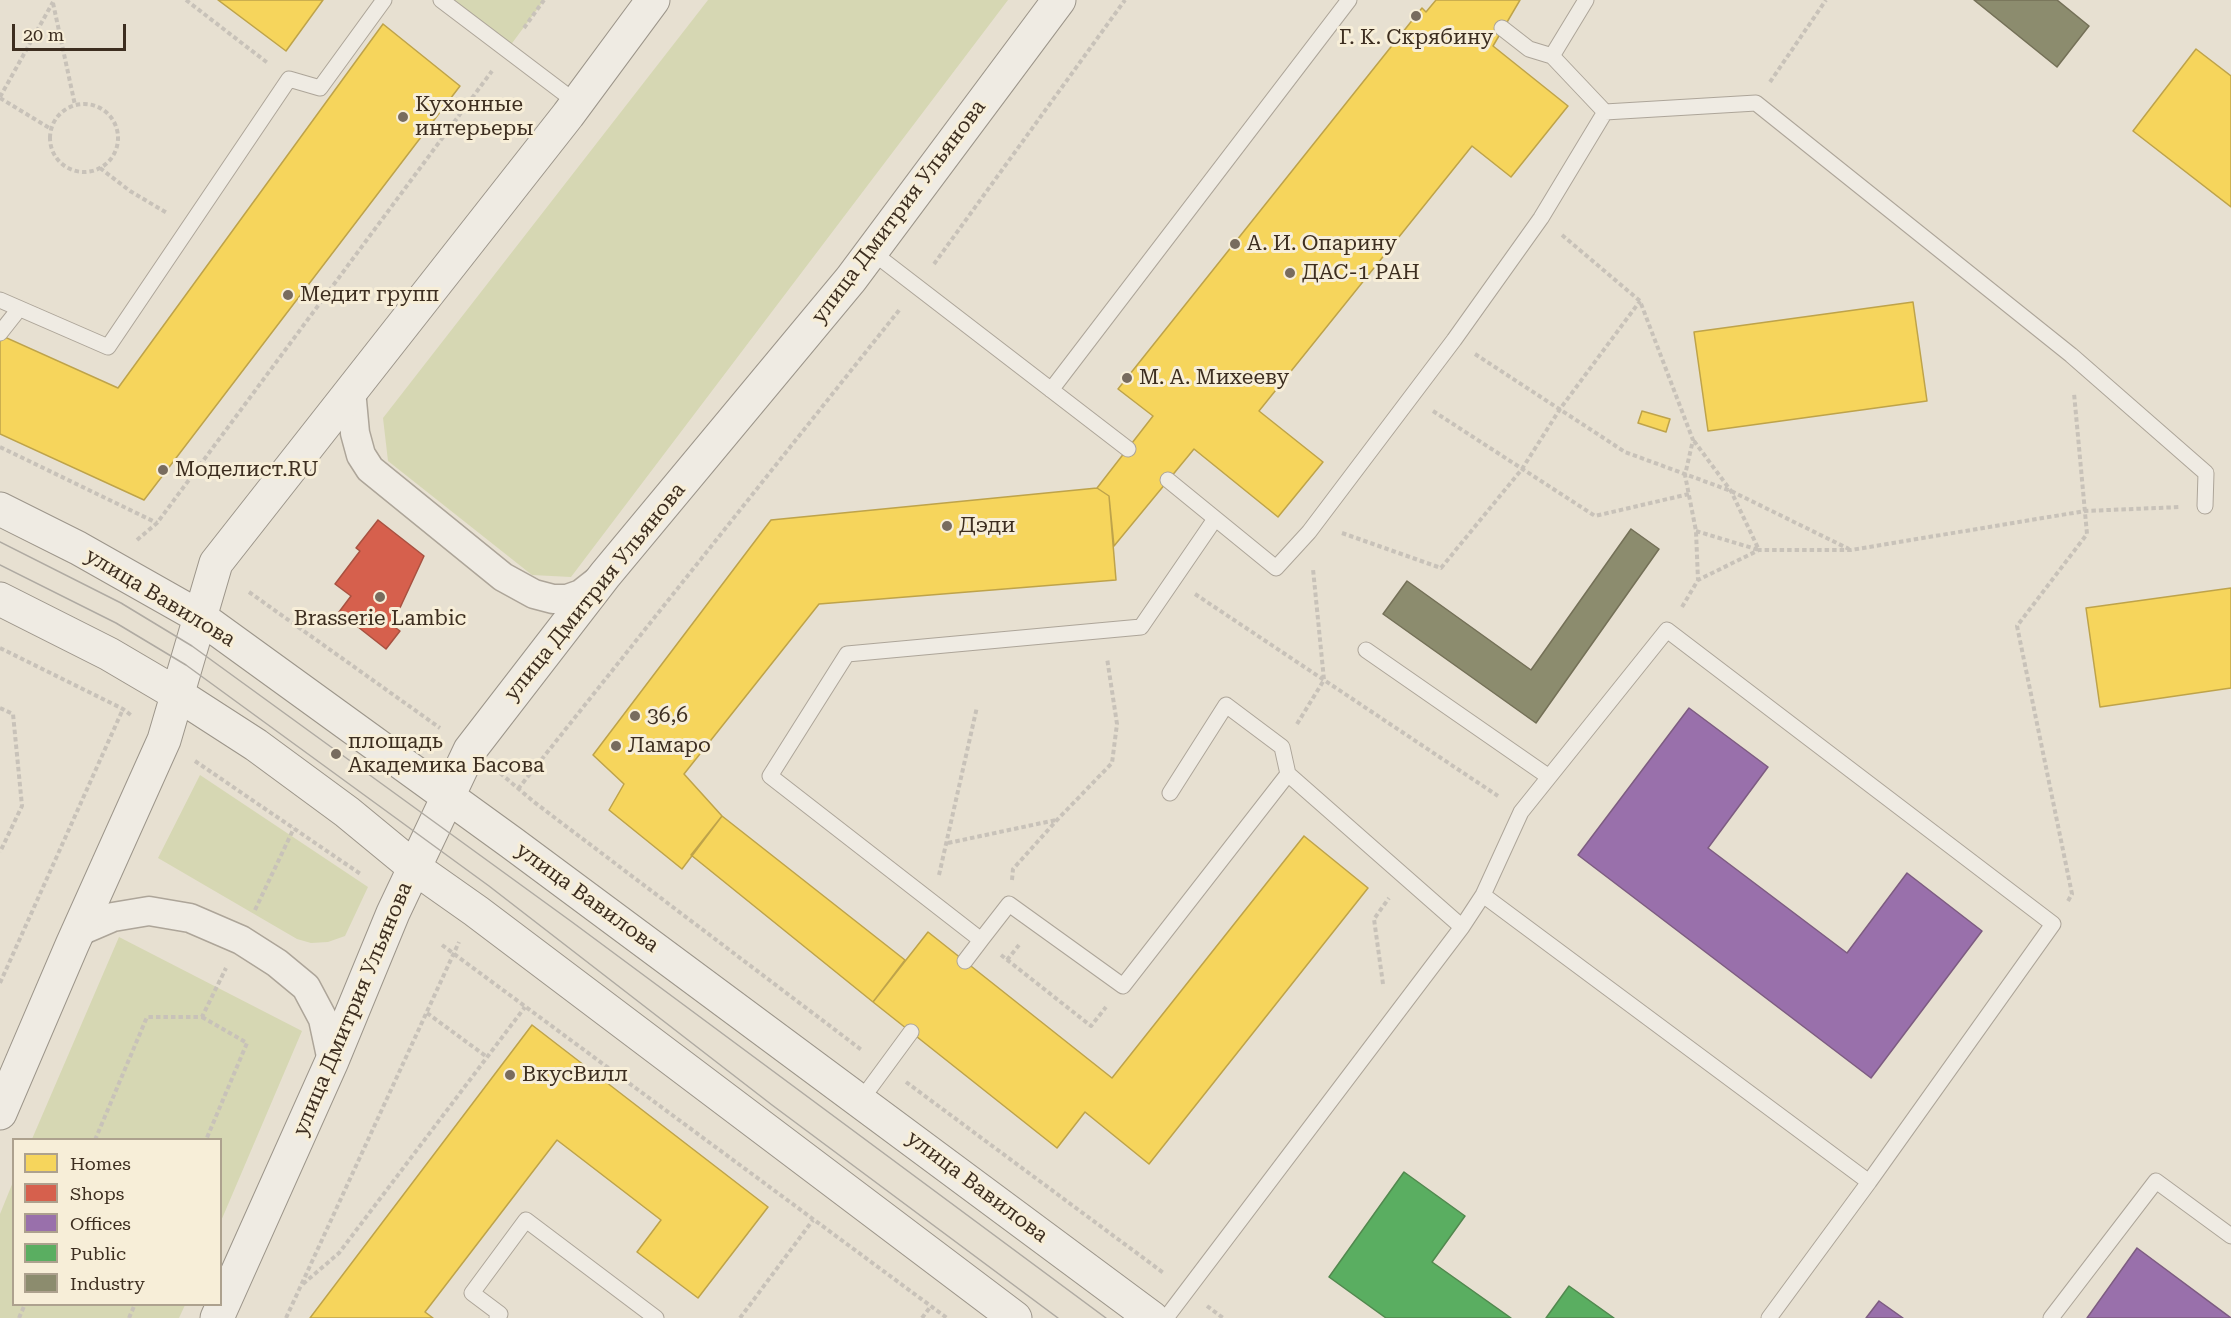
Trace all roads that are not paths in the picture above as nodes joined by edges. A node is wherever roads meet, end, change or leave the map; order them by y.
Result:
1 (384, 0) edge
2 (441, 0) edge
3 (653, 0) edge
4 (1059, 0) edge
5 (1349, 0) edge
6 (1586, 0) edge
7 (1502, 28) dead end
8 (1552, 56) junction
9 (577, 103) junction
10 (1605, 112) junction
11 (872, 252) junction
12 (0, 300) edge
13 (19, 309) junction
14 (0, 333) edge
15 (351, 390) junction
16 (1051, 390) junction
17 (1128, 449) dead end
18 (1168, 480) dead end
19 (2205, 506) road end
20 (0, 509) edge
21 (1215, 519) junction
22 (605, 575) junction
23 (0, 599) edge
24 (200, 617) junction
25 (1366, 650) dead end
26 (177, 694) junction
27 (1288, 774) junction
28 (1549, 777) junction
29 (1170, 792) dead end
30 (448, 797) junction
31 (415, 868) junction
32 (1484, 895) junction
33 (1462, 927) junction
34 (78, 932) junction
35 (981, 940) junction
36 (965, 961) dead end
37 (911, 1032) dead end
38 (332, 1061) junction
39 (861, 1100) junction
40 (0, 1113) edge
41 (1869, 1182) junction
42 (2231, 1236) edge
43 (648, 1316) edge
44 (217, 1318) edge
45 (497, 1318) edge
46 (1015, 1318) edge
47 (1152, 1318) edge
48 (1166, 1318) edge
49 (1769, 1318) edge
50 (2051, 1318) edge

1 - 13 lane
2 - 9 lane
3 - 9 main road
4 - 11 main road, улица Дмитрия Ульянова
5 - 16 lane
6 - 8 lane
7 - 8 lane
8 - 10 lane
9 - 15 main road
10 - 19 lane
10 - 21 lane
11 - 16 lane
11 - 22 main road, улица Дмитрия Ульянова
12 - 13 lane
13 - 14 lane
15 - 22 street
15 - 24 main road
16 - 17 lane
18 - 21 lane
20 - 24 main road, улица Вавилова
21 - 35 lane
22 - 30 main road, улица Дмитрия Ульянова
23 - 26 main road
24 - 26 main road
24 - 30 main road, улица Вавилова
25 - 28 lane
26 - 31 main road
26 - 34 main road
27 - 29 lane
27 - 33 lane
27 - 35 lane
28 - 32 lane
28 - 41 lane
30 - 31 main road, улица Дмитрия Ульянова
30 - 39 main road, улица Вавилова
31 - 38 main road, улица Дмитрия Ульянова
31 - 46 main road
32 - 33 lane
32 - 41 lane
33 - 48 lane
34 - 38 street
34 - 40 main road
35 - 36 lane
37 - 39 lane
38 - 44 main road, улица Дмитрия Ульянова
39 - 47 main road, улица Вавилова
41 - 49 lane
42 - 50 lane
43 - 45 lane

